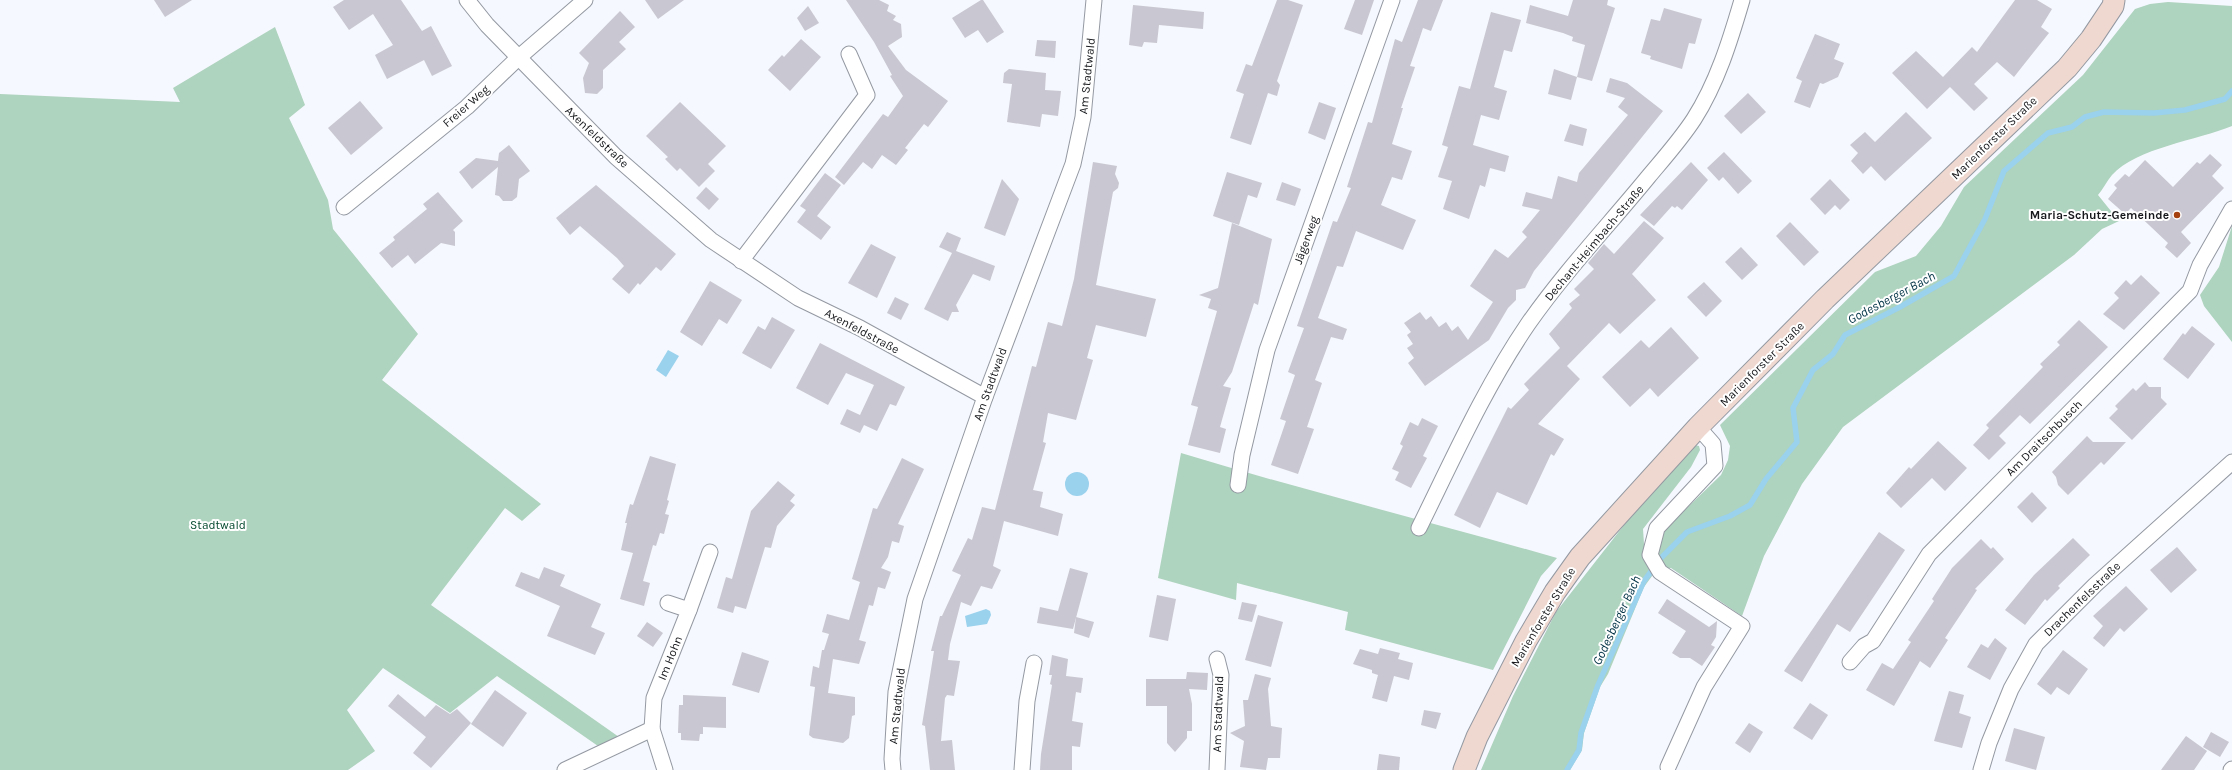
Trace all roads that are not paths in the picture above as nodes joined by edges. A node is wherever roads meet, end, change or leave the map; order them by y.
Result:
1 (467, 0) edge
2 (585, 0) edge
3 (1094, 0) edge
4 (1392, 0) edge
5 (1742, 0) edge
6 (2114, 0) edge
7 (849, 54) dead end
8 (518, 58) junction
9 (344, 207) dead end
10 (2232, 209) edge
11 (740, 261) junction
12 (985, 397) junction
13 (1698, 427) junction
14 (2232, 462) edge
15 (1238, 485) dead end
16 (1419, 528) dead end
17 (710, 552) dead end
18 (668, 604) dead end
19 (689, 610) junction
20 (1217, 659) dead end
21 (1850, 662) dead end
22 (1034, 663) dead end
23 (652, 729) junction
24 (1668, 767) dead end
25 (565, 770) edge
26 (665, 770) edge
27 (893, 770) edge
28 (1022, 770) edge
29 (1217, 770) edge
30 (1464, 770) edge
31 (1982, 770) edge

1 - 8 street, Axenfeldstraße
2 - 8 street, Freier Weg
3 - 12 street, Am Stadtwald
4 - 15 street, Jägerweg
5 - 16 street, Dechant-Heimbach-Straße
6 - 13 main road, Marienforster Straße
7 - 11 street
8 - 9 street, Freier Weg
8 - 11 street, Axenfeldstraße
10 - 21 street, Am Draitschbusch
11 - 12 street, Axenfeldstraße
12 - 27 street, Am Stadtwald
13 - 24 street
13 - 30 main road, Marienforster Straße
14 - 31 street, Drachenfelsstraße
17 - 19 street, Im Hohn
18 - 19 street
19 - 23 street, Im Hohn
20 - 29 street, Am Stadtwald
22 - 28 street
23 - 25 street
23 - 26 street, Im Hohn

